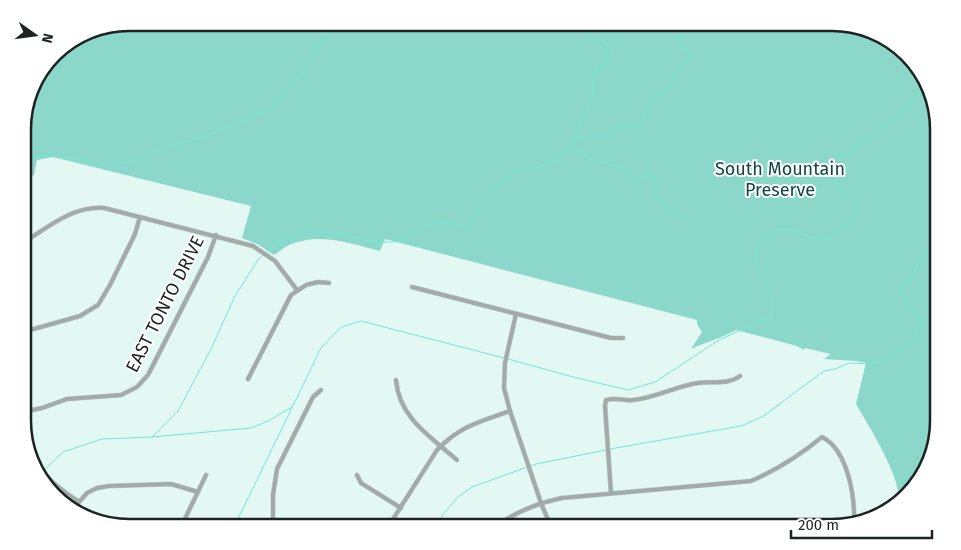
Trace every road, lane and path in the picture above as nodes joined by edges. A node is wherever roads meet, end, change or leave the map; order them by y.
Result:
1 (140, 217) junction
2 (216, 236) junction
3 (31, 238) edge
4 (328, 282) dead end
5 (412, 287) dead end
6 (297, 290) junction
7 (516, 314) junction
8 (31, 330) edge
9 (623, 338) dead end
10 (740, 376) dead end
11 (248, 379) dead end
12 (396, 380) dead end
13 (321, 390) dead end
14 (31, 410) edge
15 (510, 411) junction
16 (441, 446) junction
17 (457, 460) dead end
18 (206, 475) dead end
19 (357, 475) dead end
20 (52, 482) edge
21 (198, 492) junction
22 (611, 493) junction
23 (78, 501) joint
24 (541, 503) junction
25 (401, 508) junction
26 (854, 516) edge
27 (185, 519) edge
28 (273, 519) edge
29 (393, 519) edge
30 (508, 519) edge
31 (548, 519) edge

1 - 2 street
1 - 3 street
1 - 8 street
2 - 6 street
2 - 14 street, EAST TONTO DRIVE
4 - 6 street
5 - 7 street
6 - 11 street
7 - 9 street
7 - 15 street
10 - 22 street
12 - 16 street
13 - 28 street
15 - 16 street
15 - 24 street
16 - 17 street
16 - 25 street
18 - 21 street
19 - 25 street
20 - 23 street
21 - 23 street
21 - 27 street
22 - 24 street
22 - 26 street
24 - 30 street
24 - 31 street
25 - 29 street

